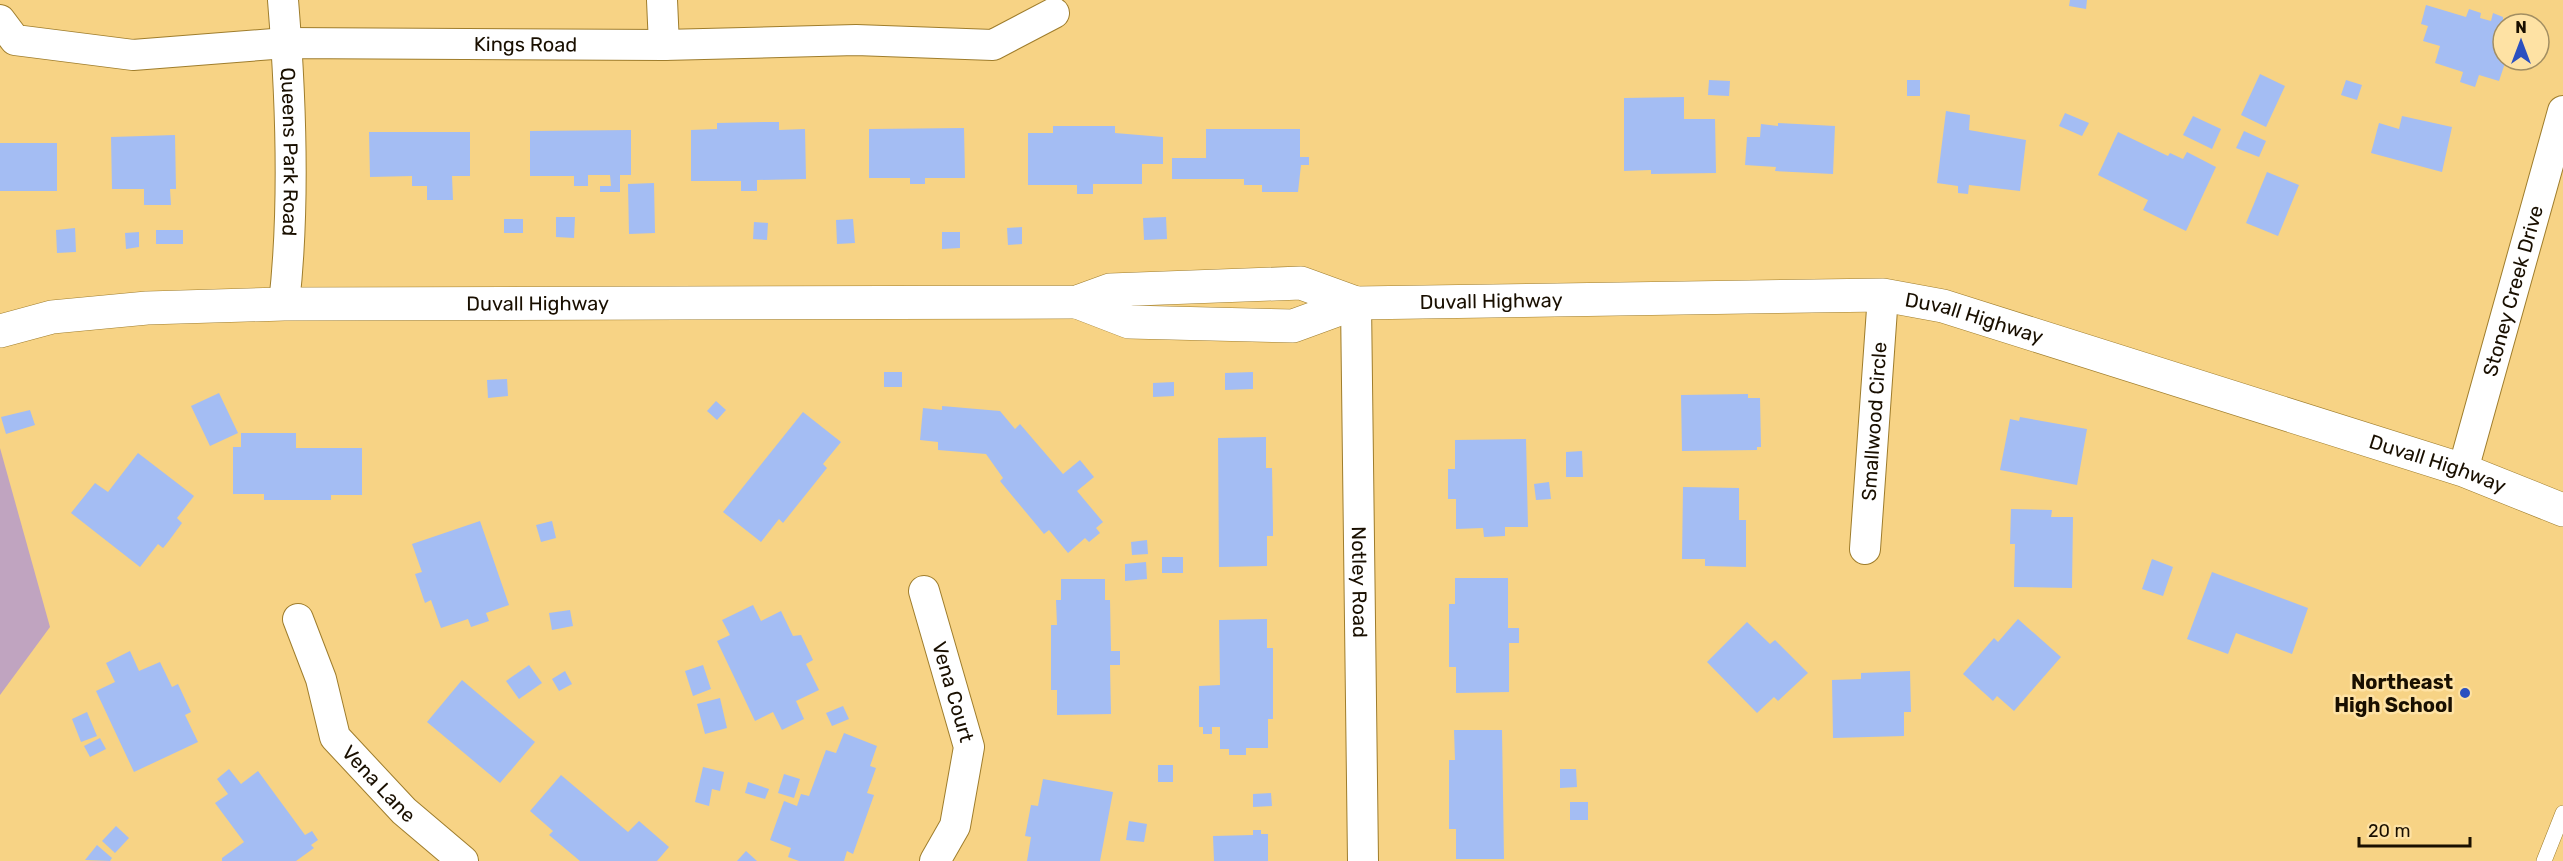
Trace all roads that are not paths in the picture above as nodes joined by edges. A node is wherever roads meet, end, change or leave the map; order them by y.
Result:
1 (283, 0) edge
2 (662, 0) edge
3 (1054, 13) dead end
4 (0, 20) edge
5 (286, 43) junction
6 (664, 45) junction
7 (2563, 111) edge
8 (1883, 295) junction
9 (1077, 302) junction
10 (1356, 303) junction
11 (284, 304) junction
12 (0, 331) edge
13 (2463, 470) junction
14 (2563, 510) edge
15 (1865, 549) dead end
16 (924, 591) dead end
17 (298, 619) dead end
18 (2563, 813) edge
19 (463, 861) edge
20 (934, 861) edge
21 (1363, 861) edge
22 (2544, 861) edge

1 - 5 street, Queens Park Road
2 - 6 street
3 - 6 street, Kings Road
4 - 5 street, Kings Road
5 - 6 street, Kings Road
5 - 11 street, Queens Park Road
7 - 13 street, Stoney Creek Drive
8 - 10 street, Duvall Highway
8 - 13 street, Duvall Highway
8 - 15 street, Smallwood Circle
9 - 10 street, Duvall Highway
9 - 10 street, Duvall Highway
9 - 11 street, Duvall Highway
10 - 21 street, Notley Road
11 - 12 street, Duvall Highway
13 - 14 street, Duvall Highway
16 - 20 street, Vena Court
17 - 19 street, Vena Lane
18 - 22 lane

